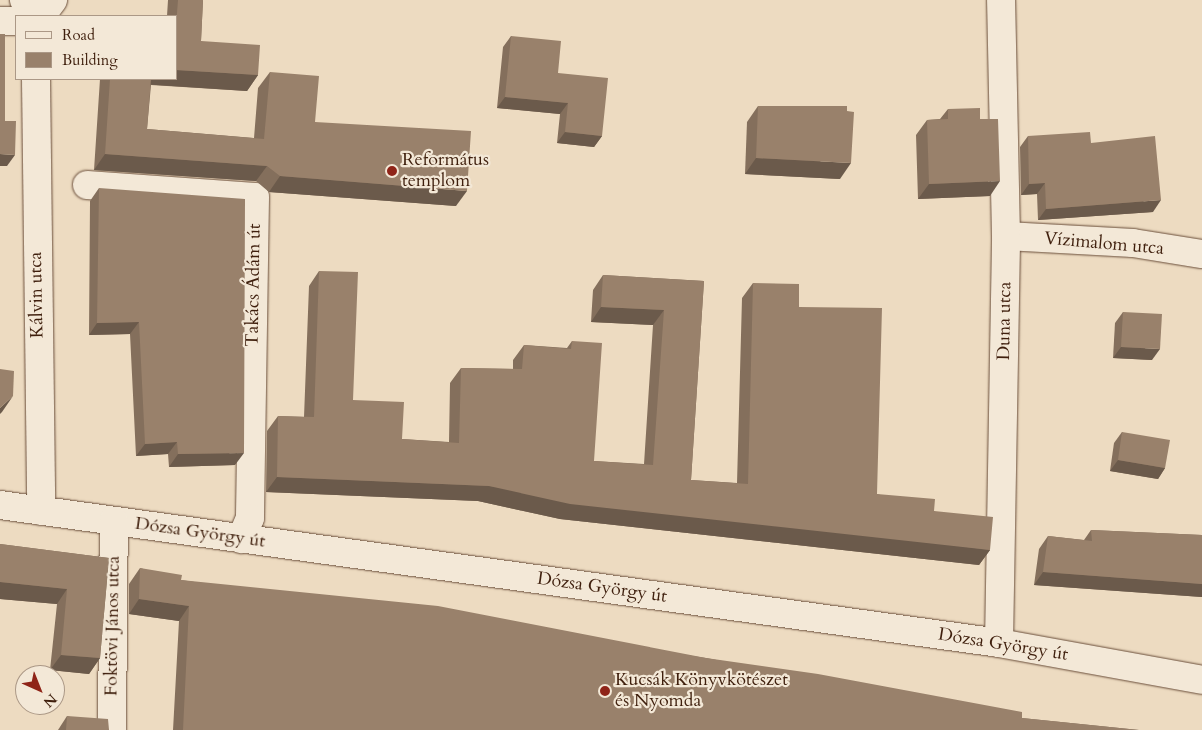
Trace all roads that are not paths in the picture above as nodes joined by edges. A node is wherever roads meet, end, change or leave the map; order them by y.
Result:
1 (24, 0) edge
2 (53, 0) edge
3 (1001, 0) edge
4 (33, 15) edge
5 (42, 15) edge
6 (0, 21) edge
7 (15, 21) edge
8 (36, 80) edge
9 (87, 185) dead end
10 (1006, 236) junction
11 (1202, 254) edge
12 (0, 505) edge
13 (41, 511) junction
14 (114, 521) junction
15 (241, 539) junction
16 (999, 643) junction
17 (1202, 680) edge
18 (112, 730) edge

1 - 4 street
2 - 5 street
3 - 10 street, Duna utca
6 - 7 street
8 - 13 street, Kálvin utca
9 - 15 street, Takács Ádám út
10 - 11 street, Vízimalom utca
10 - 16 street, Duna utca
12 - 13 street, Dózsa György út
13 - 14 street, Dózsa György út
14 - 15 street, Dózsa György út
14 - 18 street, Foktövi János utca
15 - 16 street, Dózsa György út
16 - 17 street, Dózsa György út

